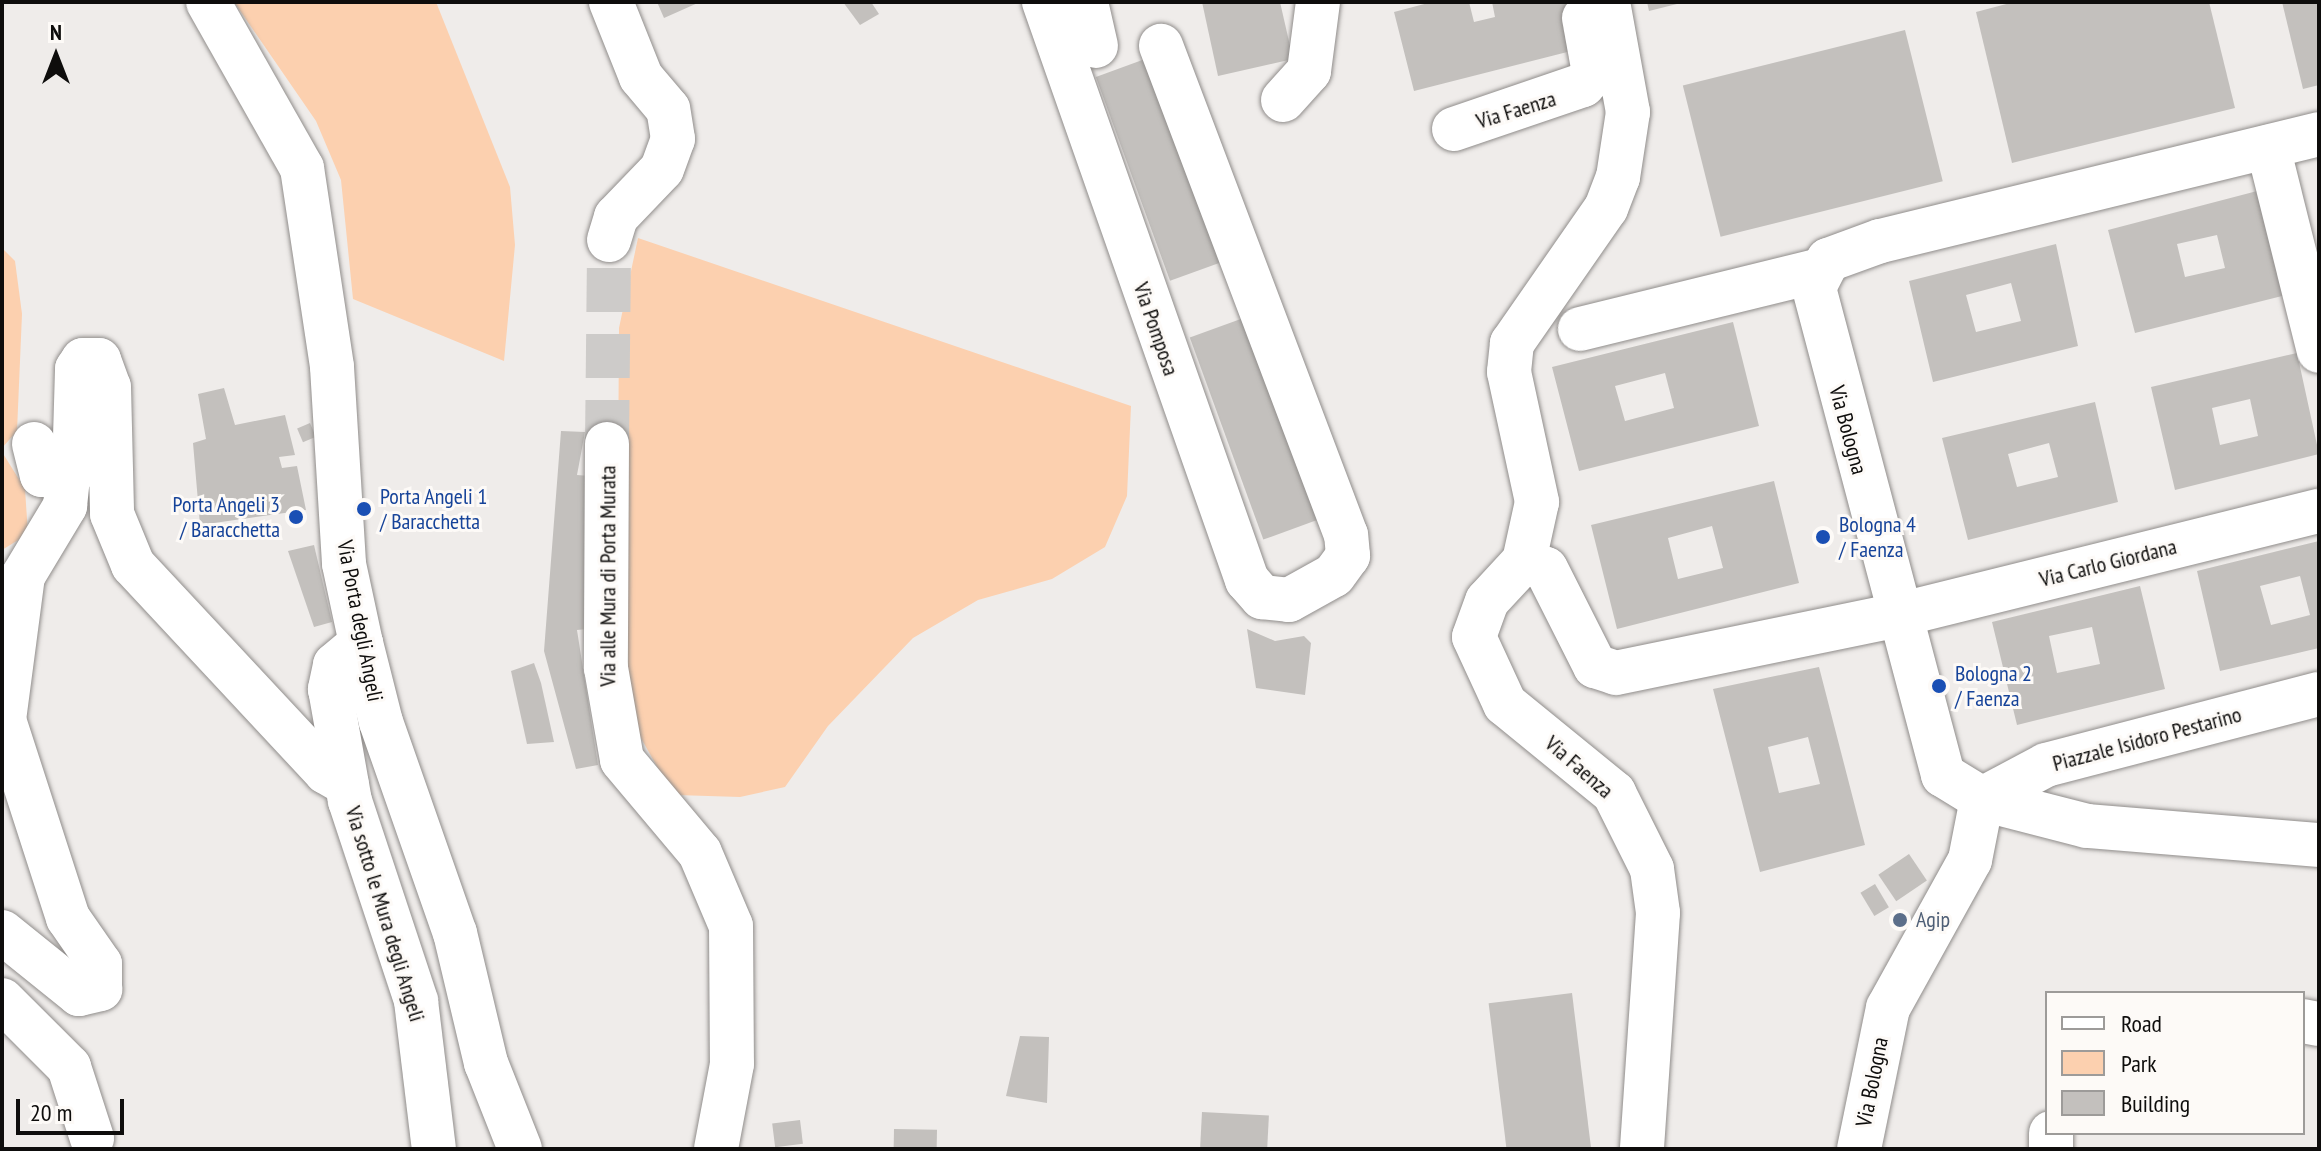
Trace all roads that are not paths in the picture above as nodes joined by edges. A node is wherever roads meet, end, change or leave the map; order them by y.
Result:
1 (208, 2) edge
2 (611, 2) edge
3 (1044, 2) edge
4 (1086, 2) edge
5 (1318, 2) edge
6 (1582, 2) edge
7 (1608, 2) edge
8 (1096, 46) dead end
9 (1161, 46) dead end
10 (1283, 100) dead end
11 (1454, 129) dead end
12 (2319, 134) edge
13 (2268, 147) junction
14 (609, 240) tunnel mouth
15 (1817, 271) junction
16 (1580, 329) dead end
17 (2319, 351) edge
18 (34, 444) dead end
19 (607, 444) tunnel mouth
20 (68, 475) junction
21 (2319, 511) edge
22 (1313, 522) dead end
23 (1524, 561) junction
24 (1315, 591) junction
25 (1898, 615) junction
26 (361, 643) junction
27 (2319, 694) edge
28 (347, 784) junction
29 (1982, 799) junction
30 (2319, 845) edge
31 (2, 932) edge
32 (2, 1000) edge
33 (92, 1138) dead end
34 (434, 1149) edge
35 (520, 1149) edge
36 (716, 1149) edge
37 (1642, 1149) edge
38 (1859, 1149) edge

1 - 26 street, Via Porta degli Angeli
2 - 14 street
3 - 24 street, Via Pomposa
4 - 8 street
5 - 10 street
6 - 11 street, Via Faenza
7 - 23 street, Via Faenza
9 - 24 street
12 - 13 street
13 - 15 street
13 - 17 street
15 - 16 street
15 - 25 street, Via Bologna
18 - 20 street
19 - 36 street, Via alle Mura di Porta Murata
20 - 28 street
20 - 31 street
21 - 25 street, Via Carlo Giordana
22 - 24 street
23 - 25 street
23 - 37 street, Via Faenza
25 - 29 street, Via Bologna
26 - 28 street, Via sotto le Mura degli Angeli
26 - 35 street, Via Porta degli Angeli
27 - 29 street, Piazzale Isidoro Pestarino
28 - 34 street, Via sotto le Mura degli Angeli
29 - 30 street, Via Bologna
29 - 38 street, Via Bologna
32 - 33 street

